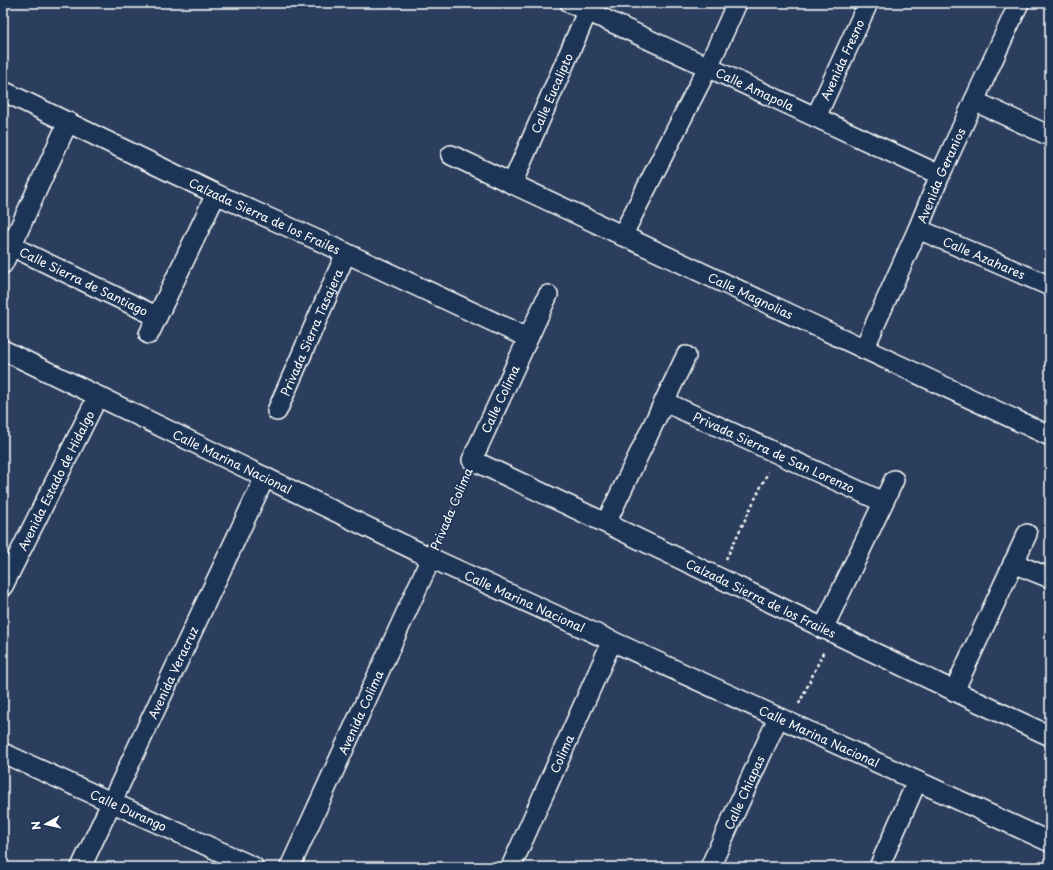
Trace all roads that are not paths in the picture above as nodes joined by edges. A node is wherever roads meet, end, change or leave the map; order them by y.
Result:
1 (570, 3) edge
2 (737, 3) edge
3 (868, 3) edge
4 (1019, 3) edge
5 (589, 7) edge
6 (708, 67) junction
7 (3, 91) edge
8 (974, 101) junction
9 (816, 117) junction
10 (68, 122) junction
11 (1050, 136) edge
12 (451, 155) dead end
13 (940, 175) junction
14 (512, 184) junction
15 (216, 194) junction
16 (918, 229) junction
17 (622, 236) junction
18 (11, 246) junction
19 (346, 253) junction
20 (3, 264) edge
21 (1050, 286) edge
22 (548, 295) dead end
23 (156, 316) junction
24 (149, 334) dead end
25 (528, 338) junction
26 (864, 349) junction
27 (3, 350) edge
28 (686, 356) dead end
29 (98, 396) junction
30 (665, 402) junction
31 (277, 411) dead end
32 (1050, 436) edge
33 (472, 460) joint
34 (265, 477) junction
35 (894, 480) dead end
36 (883, 502) junction
37 (606, 522) junction
38 (1027, 534) dead end
39 (431, 558) junction
40 (1013, 563) junction
41 (1050, 578) edge
42 (3, 586) edge
43 (827, 631) junction
44 (612, 641) junction
45 (954, 692) junction
46 (784, 720) junction
47 (1050, 736) edge
48 (3, 753) edge
49 (916, 781) junction
50 (111, 803) junction
51 (1050, 842) edge
52 (81, 867) edge
53 (254, 867) edge
54 (290, 867) edge
55 (511, 867) edge
56 (710, 867) edge
57 (879, 867) edge

1 - 5 street, Calle Amapola
2 - 6 street
3 - 9 street, Avenida Fresno
4 - 8 street, Avenida Geranios
5 - 6 street, Calle Amapola
5 - 14 street, Calle Eucalipto
6 - 9 street, Calle Amapola
6 - 17 street
7 - 10 street, Calzada Sierra de los Frailes
8 - 11 street
8 - 13 street, Avenida Geranios
9 - 13 street, Calle Amapola
10 - 15 street, Calzada Sierra de los Frailes
10 - 18 street
12 - 14 street, Calle Magnolias
13 - 16 street, Avenida Geranios
14 - 17 street, Calle Magnolias
15 - 19 street, Calzada Sierra de los Frailes
15 - 23 street
16 - 21 street, Calle Azahares
16 - 26 street, Avenida Geranios
17 - 26 street, Calle Magnolias
18 - 20 street
18 - 23 street, Calle Sierra de Santiago
19 - 25 street, Calzada Sierra de los Frailes
19 - 31 street, Privada Sierra Tasajera
22 - 25 street
23 - 24 street
25 - 33 street, Calle Colima
26 - 32 street, Calle Magnolias
27 - 29 street, Calle Marina Nacional
28 - 30 street
29 - 34 street, Calle Marina Nacional
29 - 42 street, Avenida Estado de Hidalgo
30 - 36 street, Privada Sierra de San Lorenzo
30 - 37 street
33 - 37 street, Calzada Sierra de los Frailes
34 - 39 street, Calle Marina Nacional
34 - 50 street, Avenida Veracruz
35 - 36 street
36 - 43 street
37 - 43 street, Calzada Sierra de los Frailes
38 - 40 street
39 - 44 street, Calle Marina Nacional
39 - 54 street, Avenida Colima
40 - 41 street
40 - 45 street
43 - 45 street, Calzada Sierra de los Frailes
44 - 46 street, Calle Marina Nacional
44 - 55 street, Colima
45 - 47 street, Calzada Sierra de los Frailes
46 - 49 street, Calle Marina Nacional
46 - 56 street, Calle Chiapas
48 - 50 street, Calle Durango
49 - 51 street, Calle Marina Nacional
49 - 57 street
50 - 52 street, Avenida Veracruz
50 - 53 street, Calle Durango

